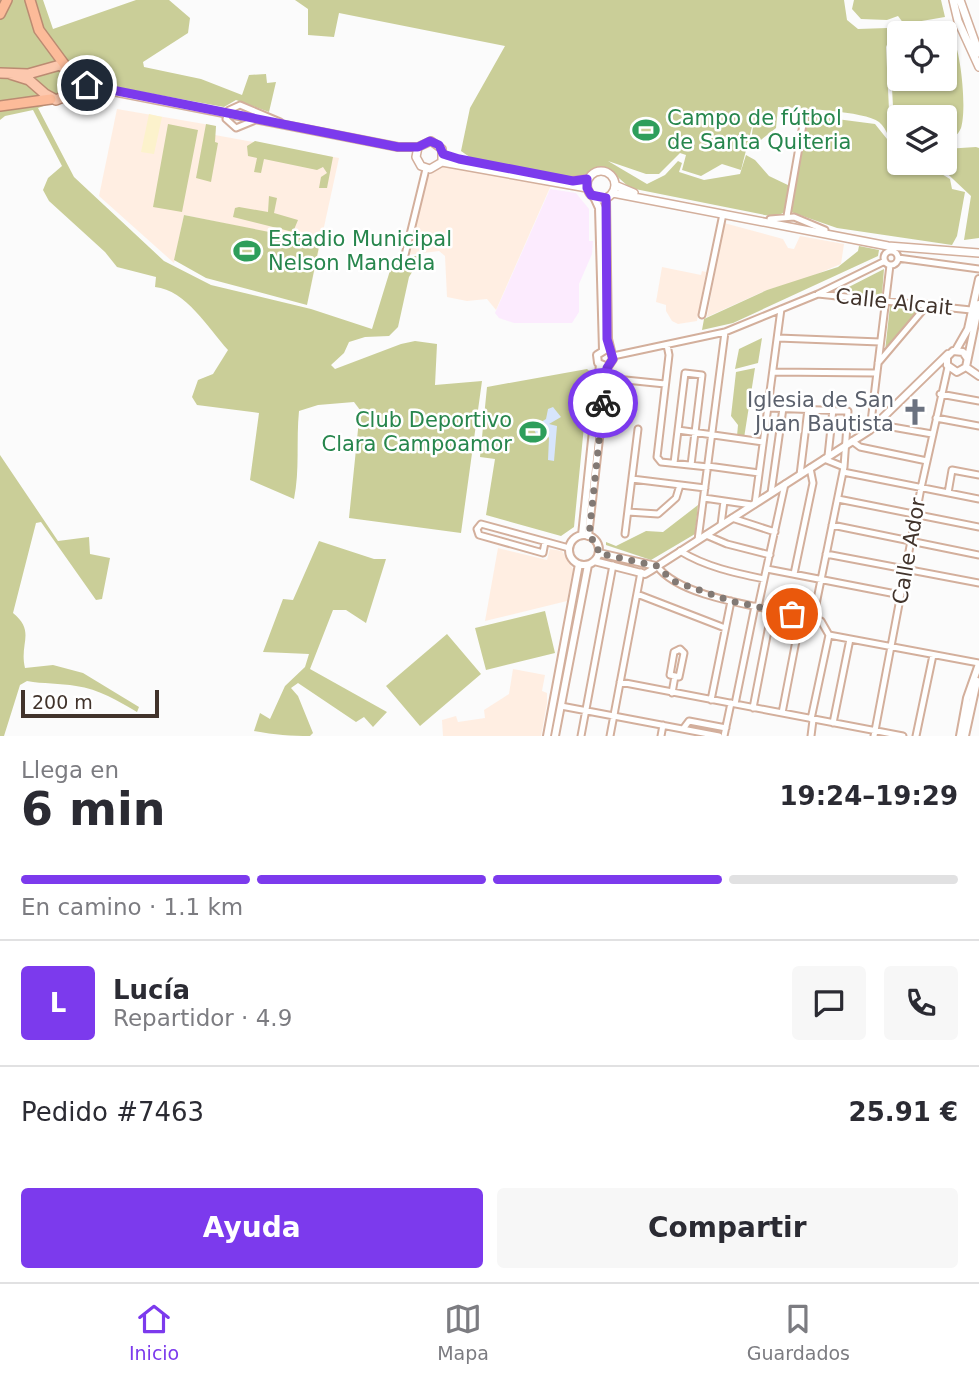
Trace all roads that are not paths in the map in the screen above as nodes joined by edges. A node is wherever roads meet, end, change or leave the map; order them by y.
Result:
1 (7, 0) edge
2 (30, 0) edge
3 (953, 0) edge
4 (960, 0) edge
5 (0, 14) edge
6 (979, 53) edge
7 (979, 67) edge
8 (45, 70) junction
9 (69, 71) junction
10 (5, 73) edge
11 (41, 89) junction
12 (71, 93) junction
13 (51, 99) junction
14 (0, 106) edge
15 (805, 113) dead end
16 (227, 115) junction
17 (418, 147) junction
18 (416, 157) junction
19 (442, 158) junction
20 (426, 169) junction
21 (587, 179) junction
22 (615, 185) junction
23 (587, 188) junction
24 (609, 196) junction
25 (594, 197) junction
26 (723, 214) junction
27 (787, 216) junction
28 (770, 219) junction
29 (825, 230) junction
30 (885, 246) junction
31 (979, 251) edge
32 (898, 254) junction
33 (404, 259) dead end
34 (887, 260) junction
35 (979, 270) edge
36 (979, 279) edge
37 (818, 294) junction
38 (886, 300) junction
39 (928, 304) junction
40 (979, 304) edge
41 (781, 309) junction
42 (971, 310) junction
43 (702, 315) dead end
44 (725, 332) junction
45 (778, 338) junction
46 (880, 342) junction
47 (667, 345) junction
48 (956, 350) junction
49 (608, 352) junction
50 (948, 354) junction
51 (967, 358) junction
52 (878, 363) junction
53 (600, 364) junction
54 (608, 365) junction
55 (948, 366) junction
56 (966, 367) junction
57 (931, 368) junction
58 (773, 373) junction
59 (876, 373) junction
60 (979, 376) edge
61 (606, 378) junction
62 (665, 384) junction
63 (940, 394) junction
64 (979, 401) edge
65 (768, 408) junction
66 (783, 408) junction
67 (808, 409) junction
68 (833, 409) junction
69 (936, 418) junction
70 (880, 422) junction
71 (979, 426) edge
72 (638, 429) dead end
73 (678, 430) junction
74 (870, 430) junction
75 (695, 433) junction
76 (932, 434) junction
77 (713, 435) junction
78 (763, 442) junction
79 (849, 443) junction
80 (826, 457) junction
81 (927, 461) junction
82 (674, 463) junction
83 (691, 465) junction
84 (708, 466) junction
85 (810, 468) junction
86 (843, 470) junction
87 (759, 473) junction
88 (800, 475) junction
89 (979, 475) edge
90 (632, 479) junction
91 (785, 484) junction
92 (680, 485) junction
93 (705, 488) junction
94 (921, 488) junction
95 (771, 493) junction
96 (948, 493) junction
97 (704, 498) junction
98 (838, 499) junction
99 (979, 499) edge
100 (724, 501) junction
101 (753, 505) junction
102 (628, 512) junction
103 (916, 514) junction
104 (732, 518) junction
105 (721, 525) junction
106 (832, 525) junction
107 (979, 527) edge
108 (775, 532) junction
109 (625, 534) dead end
110 (706, 535) junction
111 (585, 536) junction
112 (698, 540) junction
113 (911, 541) junction
114 (545, 542) junction
115 (569, 548) junction
116 (681, 551) junction
117 (598, 553) junction
118 (826, 554) junction
119 (770, 555) junction
120 (979, 555) edge
121 (591, 563) junction
122 (579, 564) junction
123 (613, 565) junction
124 (657, 566) junction
125 (767, 569) junction
126 (906, 569) junction
127 (641, 572) junction
128 (794, 574) junction
129 (764, 579) junction
130 (821, 579) junction
131 (979, 583) edge
132 (636, 594) junction
133 (901, 596) junction
134 (731, 601) junction
135 (757, 606) junction
136 (772, 610) junction
137 (801, 615) junction
138 (813, 618) junction
139 (725, 628) junction
140 (828, 635) junction
141 (850, 639) junction
142 (891, 646) junction
143 (933, 655) junction
144 (979, 663) edge
145 (675, 676) junction
146 (979, 679) edge
147 (620, 682) junction
148 (672, 693) junction
149 (711, 700) junction
150 (733, 704) junction
151 (561, 706) junction
152 (753, 708) junction
153 (585, 711) junction
154 (782, 713) junction
155 (613, 716) junction
156 (812, 719) junction
157 (834, 723) junction
158 (663, 726) junction
159 (726, 728) junction
160 (683, 729) junction
161 (875, 733) edge
162 (547, 736) edge
163 (555, 736) edge
164 (580, 736) edge
165 (610, 736) edge
166 (660, 736) edge
167 (719, 736) edge
168 (724, 736) edge
169 (811, 736) edge
170 (903, 736) edge
171 (916, 736) edge
172 (962, 736) edge

1 - 5 highway
2 - 9 highway
3 - 7 main road
4 - 6 main road
8 - 9 highway
8 - 10 highway
8 - 11 highway
9 - 12 highway
9 - 16 main road
10 - 11 highway
11 - 13 highway
12 - 13 highway
12 - 16 main road
13 - 14 highway
15 - 27 street
16 - 17 main road
16 - 18 main road
17 - 18 main road
17 - 19 main road
18 - 20 main road
19 - 20 main road
19 - 21 main road
19 - 23 main road
20 - 33 street
21 - 22 main road
21 - 23 main road
22 - 24 main road
22 - 28 main road
23 - 25 main road
24 - 25 main road
24 - 26 main road
24 - 49 street
25 - 49 street
26 - 30 main road
26 - 43 street
27 - 28 street
27 - 29 street
28 - 29 main road
29 - 31 main road
30 - 32 main road
30 - 34 street
31 - 32 main road
32 - 34 street
32 - 34 street
32 - 35 street
34 - 37 street
34 - 38 street
36 - 42 street
37 - 38 street, Calle Alcait
37 - 41 street
38 - 39 street, Calle Alcait
38 - 46 street
39 - 42 street, Calle Alcait
39 - 52 street
40 - 51 street
41 - 44 street
41 - 45 street
42 - 48 street
44 - 47 street
44 - 77 street
45 - 46 street
45 - 58 street
46 - 52 street
47 - 49 street
47 - 62 street
48 - 50 street
48 - 51 street
49 - 53 street
49 - 54 street
50 - 55 street
50 - 57 street
51 - 56 street
52 - 59 street
53 - 54 street
53 - 111 street
54 - 61 street
55 - 56 street
55 - 57 street
55 - 63 street, Calle Ador
56 - 60 street
57 - 70 street
58 - 59 street
58 - 65 street
59 - 74 street
61 - 62 street
61 - 111 street
62 - 82 street
63 - 64 street
63 - 69 street, Calle Ador
65 - 66 street
65 - 78 street
66 - 67 street
66 - 95 street
67 - 68 street
67 - 88 street
68 - 79 street
68 - 80 street
69 - 71 street
69 - 76 street, Calle Ador
70 - 74 street
70 - 76 street
72 - 90 street
73 - 75 street
73 - 75 street
73 - 82 street
74 - 79 street
75 - 77 street
75 - 83 street
76 - 81 street, Calle Ador
77 - 78 street
77 - 84 street
78 - 87 street
79 - 80 street
79 - 81 street
79 - 86 street
80 - 85 street
80 - 86 street
81 - 94 street, Calle Ador
82 - 83 street
83 - 84 street
84 - 87 street
84 - 93 street
85 - 88 street
85 - 128 street
86 - 94 street
86 - 98 street
87 - 101 street
88 - 91 street
89 - 96 street
90 - 92 street
90 - 102 street
91 - 95 street
91 - 108 street
92 - 93 street
92 - 102 street
93 - 97 street
94 - 96 street
94 - 103 street, Calle Ador
95 - 101 street
96 - 99 street
97 - 100 street
97 - 112 street
98 - 103 street
98 - 106 street
100 - 101 street
100 - 105 street
101 - 104 street
102 - 109 street
103 - 107 street
103 - 113 street, Calle Ador
104 - 105 street
104 - 108 street
105 - 110 street
106 - 113 street
106 - 118 street
108 - 119 street
110 - 112 street
110 - 119 street
111 - 115 street
111 - 117 street
112 - 116 street
113 - 120 street
113 - 126 street, Calle Ador
114 - 114 street
114 - 115 street
115 - 122 street
116 - 124 street
116 - 129 street
117 - 121 street
117 - 124 street
118 - 126 street
118 - 130 street
119 - 125 street
121 - 122 street
121 - 123 street
121 - 151 street
122 - 162 street
123 - 127 street
123 - 153 street
124 - 127 street
124 - 134 street
125 - 128 street
125 - 129 street
126 - 131 street
126 - 133 street, Calle Ador
127 - 132 street
128 - 130 street
129 - 135 street
130 - 133 street
130 - 138 street
132 - 139 street
132 - 147 street
133 - 142 street, Calle Ador
134 - 135 street
134 - 139 street
135 - 136 street
135 - 150 street
136 - 137 street
136 - 152 street
137 - 138 street
137 - 154 street
138 - 140 street
139 - 149 street
140 - 141 street
140 - 156 street
141 - 142 street
141 - 157 street
142 - 143 street
142 - 161 street, Calle Ador
143 - 144 street
143 - 171 street
144 - 172 street
145 - 145 street
145 - 148 street
146 - 172 street
147 - 148 street
147 - 155 street
148 - 149 street
149 - 150 street
150 - 152 street
150 - 159 street
151 - 153 street
151 - 163 street
152 - 154 street
153 - 155 street
153 - 164 street
154 - 156 street
155 - 158 street
155 - 165 street
156 - 157 street
156 - 169 street
157 - 161 street
158 - 160 street
158 - 166 street
159 - 160 street
159 - 168 street
160 - 167 street
161 - 170 street

